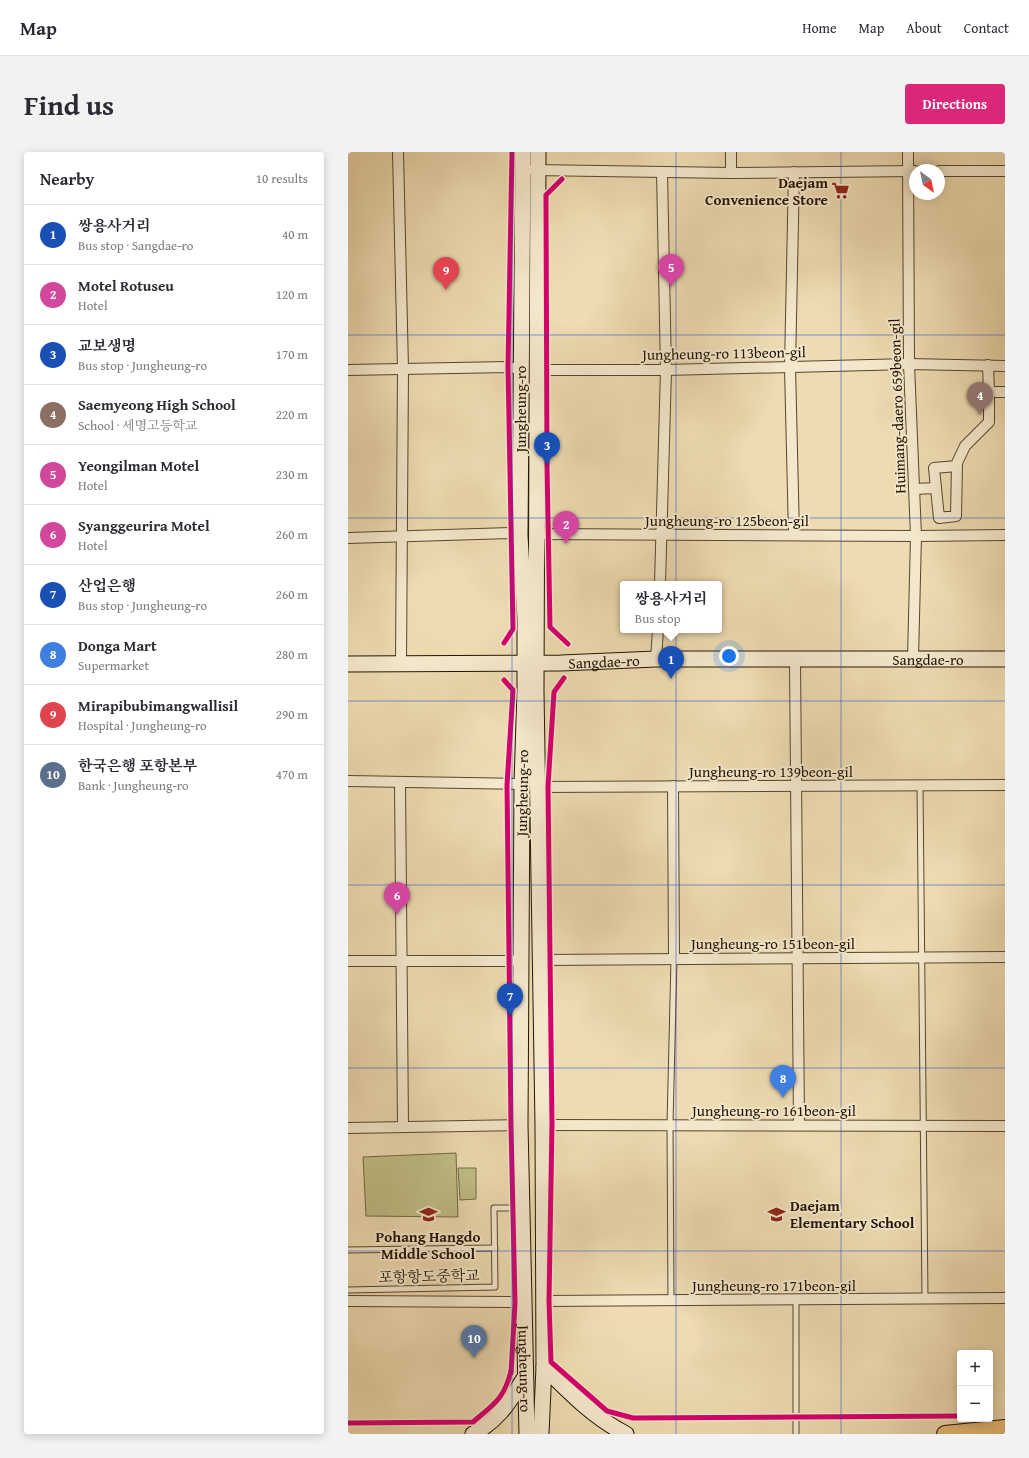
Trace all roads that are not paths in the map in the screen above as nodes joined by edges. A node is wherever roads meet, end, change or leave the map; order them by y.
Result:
1 (398, 152) edge
2 (523, 152) edge
3 (538, 152) edge
4 (731, 152) edge
5 (908, 152) edge
6 (910, 164) edge
7 (522, 168) junction
8 (538, 170) junction
9 (909, 171) edge
10 (945, 171) edge
11 (1005, 171) edge
12 (662, 172) junction
13 (731, 172) junction
14 (794, 172) junction
15 (911, 200) edge
16 (909, 364) junction
17 (988, 365) junction
18 (1005, 366) edge
19 (790, 367) junction
20 (403, 369) junction
21 (520, 369) junction
22 (348, 370) edge
23 (538, 370) junction
24 (666, 370) junction
25 (989, 392) junction
26 (1005, 392) edge
27 (957, 466) junction
28 (936, 488) junction
29 (914, 489) junction
30 (537, 534) junction
31 (663, 534) junction
32 (1005, 535) edge
33 (520, 536) junction
34 (794, 536) junction
35 (916, 536) junction
36 (402, 537) junction
37 (348, 538) edge
38 (660, 581) edge
39 (658, 633) edge
40 (656, 658) junction
41 (913, 659) junction
42 (1005, 659) edge
43 (795, 660) junction
44 (530, 662) junction
45 (401, 663) junction
46 (348, 664) edge
47 (348, 781) edge
48 (400, 782) junction
49 (522, 784) junction
50 (1005, 784) edge
51 (920, 785) junction
52 (673, 786) junction
53 (795, 786) junction
54 (538, 787) junction
55 (1005, 957) edge
56 (796, 958) junction
57 (922, 958) junction
58 (674, 959) junction
59 (348, 960) edge
60 (520, 960) junction
61 (540, 960) junction
62 (402, 961) junction
63 (520, 1125) junction
64 (543, 1125) junction
65 (670, 1125) junction
66 (799, 1125) junction
67 (924, 1126) junction
68 (1005, 1126) edge
69 (403, 1127) junction
70 (348, 1128) edge
71 (522, 1208) junction
72 (495, 1248) junction
73 (348, 1250) edge
74 (348, 1290) edge
75 (1005, 1298) edge
76 (796, 1299) junction
77 (925, 1299) junction
78 (671, 1300) junction
79 (544, 1301) junction
80 (348, 1302) edge
81 (524, 1302) junction
82 (544, 1366) junction
83 (526, 1377) junction
84 (1005, 1428) edge
85 (473, 1434) edge
86 (527, 1434) edge
87 (541, 1434) edge
88 (626, 1434) edge
89 (796, 1434) edge
90 (945, 1434) edge

1 - 20 street
2 - 7 main road, Jungheung-ro
3 - 8 main road, Jungheung-ro
4 - 13 street
5 - 6 street, Huimang-daero 659beon-gil
7 - 8 street
7 - 21 main road, Jungheung-ro
8 - 12 street
8 - 23 main road, Jungheung-ro
9 - 14 street
10 - 11 street
12 - 13 street
12 - 24 street
13 - 14 street
14 - 19 street
15 - 16 street, Huimang-daero 659beon-gil
16 - 17 street, Jungheung-ro 113beon-gil
16 - 19 street, Jungheung-ro 113beon-gil
16 - 29 street, Huimang-daero 659beon-gil
17 - 18 street, Jungheung-ro 113beon-gil
17 - 25 street
19 - 24 street, Jungheung-ro 113beon-gil
19 - 34 street
20 - 21 street
20 - 22 street
20 - 36 street
21 - 33 main road, Jungheung-ro
23 - 24 street, Jungheung-ro 113beon-gil
23 - 30 main road, Jungheung-ro
24 - 31 street
25 - 26 street
25 - 27 street
27 - 28 street
27 - 28 street
28 - 29 street
29 - 35 street, Huimang-daero 659beon-gil
30 - 31 street, Jungheung-ro 125beon-gil
30 - 44 main road, Jungheung-ro
31 - 34 street, Jungheung-ro 125beon-gil
31 - 38 street
32 - 35 street, Jungheung-ro 125beon-gil
33 - 36 street
33 - 44 main road, Jungheung-ro
34 - 35 street, Jungheung-ro 125beon-gil
35 - 41 street, Huimang-daero 659beon-gil
36 - 37 street
36 - 45 street
39 - 40 street
40 - 43 main road, Sangdae-ro
40 - 44 main road, Sangdae-ro
41 - 42 main road, Sangdae-ro
41 - 43 main road, Sangdae-ro
43 - 53 street
44 - 45 main road, Sangdae-ro
44 - 49 main road, Jungheung-ro
44 - 54 main road, Jungheung-ro
45 - 46 main road, Sangdae-ro
47 - 48 street
48 - 49 street
48 - 62 street
49 - 60 main road, Jungheung-ro
50 - 51 street, Jungheung-ro 139beon-gil
51 - 53 street, Jungheung-ro 139beon-gil
51 - 57 lane
52 - 53 street, Jungheung-ro 139beon-gil
52 - 54 street, Jungheung-ro 139beon-gil
52 - 58 street
53 - 56 street
54 - 61 main road, Jungheung-ro
55 - 57 street, Jungheung-ro 151beon-gil
56 - 57 street, Jungheung-ro 151beon-gil
56 - 58 street, Jungheung-ro 151beon-gil
56 - 66 street
57 - 67 lane
58 - 61 street, Jungheung-ro 151beon-gil
58 - 65 lane
59 - 62 street
60 - 62 street
60 - 63 main road, Jungheung-ro
61 - 64 main road, Jungheung-ro
62 - 69 street
63 - 69 street
63 - 71 main road, Jungheung-ro
64 - 65 street, Jungheung-ro 161beon-gil
64 - 79 main road, Jungheung-ro
65 - 66 street, Jungheung-ro 161beon-gil
65 - 78 lane
66 - 67 street, Jungheung-ro 161beon-gil
67 - 68 street, Jungheung-ro 161beon-gil
67 - 77 lane
69 - 70 street
71 - 72 lane, 포항항도중학교
71 - 81 main road, Jungheung-ro
72 - 73 lane, 포항항도중학교
72 - 74 lane, 포항항도중학교
75 - 77 street, Jungheung-ro 171beon-gil
76 - 77 street, Jungheung-ro 171beon-gil
76 - 78 street, Jungheung-ro 171beon-gil
76 - 89 lane
78 - 79 street, Jungheung-ro 171beon-gil
79 - 82 main road, Jungheung-ro
80 - 81 street
81 - 83 main road, Jungheung-ro
82 - 87 main road, Jungheung-ro
82 - 88 main road
83 - 85 main road
83 - 86 main road, Jungheung-ro
84 - 90 main road

